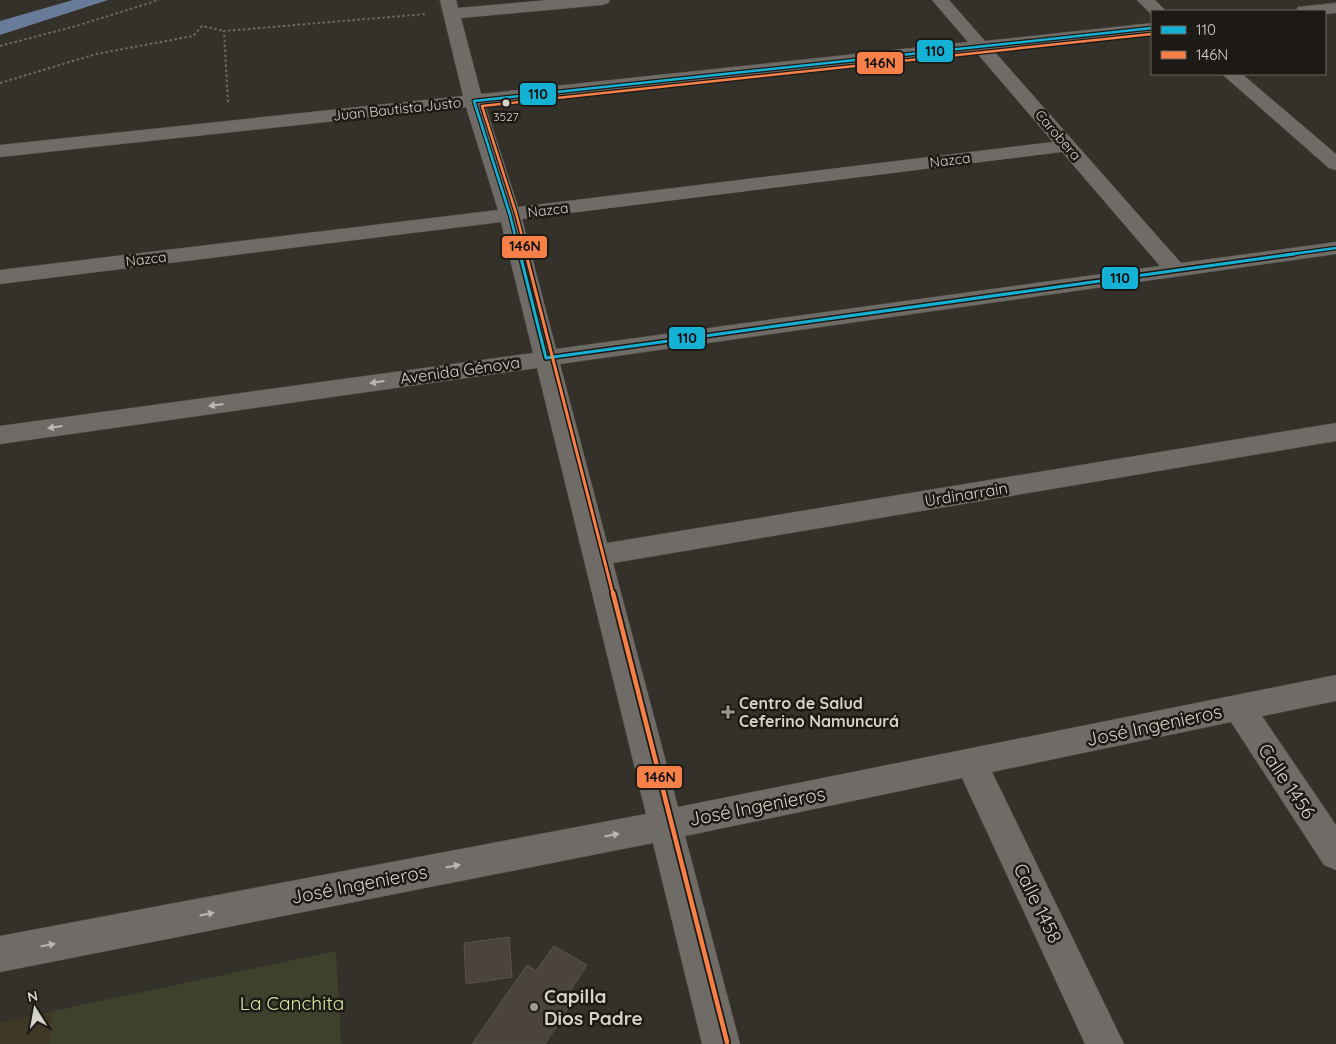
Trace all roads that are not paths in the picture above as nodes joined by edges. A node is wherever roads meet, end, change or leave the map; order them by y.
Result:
1 (602, 0) edge
2 (940, 0) edge
3 (1145, 0) edge
4 (450, 7) edge
5 (1336, 8) edge
6 (1157, 10) edge
7 (1315, 10) edge
8 (1151, 28) edge
9 (980, 46) junction
10 (1232, 75) edge
11 (474, 101) junction
12 (1067, 146) junction
13 (0, 151) edge
14 (1336, 164) edge
15 (510, 215) junction
16 (1336, 248) edge
17 (1175, 270) junction
18 (0, 277) edge
19 (546, 358) junction
20 (1336, 432) edge
21 (0, 435) edge
22 (597, 555) junction
23 (1336, 688) edge
24 (1239, 708) junction
25 (970, 763) junction
26 (665, 825) junction
27 (1336, 854) edge
28 (0, 954) edge
29 (721, 1044) edge
30 (1105, 1044) edge

1 - 4 street
2 - 9 street, Carobera
3 - 6 street
4 - 11 street
5 - 7 street
8 - 9 street, Juan Bautista Justo
9 - 11 street, Juan Bautista Justo
9 - 12 street, Carobera
10 - 14 street
11 - 13 street, Juan Bautista Justo
11 - 15 street
12 - 15 street, Nazca
12 - 17 street, Carobera
15 - 18 street, Nazca
15 - 19 street
16 - 17 street, Avenida Génova
17 - 19 street, Avenida Génova
19 -> 21 street, Avenida Génova
19 - 22 street
20 - 22 street, Urdinarrain
22 - 26 street
23 - 24 street, José Ingenieros
24 - 25 street, José Ingenieros
24 - 27 street, Calle 1456
25 - 26 street, José Ingenieros
25 - 30 street, Calle 1458
28 -> 26 street, José Ingenieros
26 - 29 street

